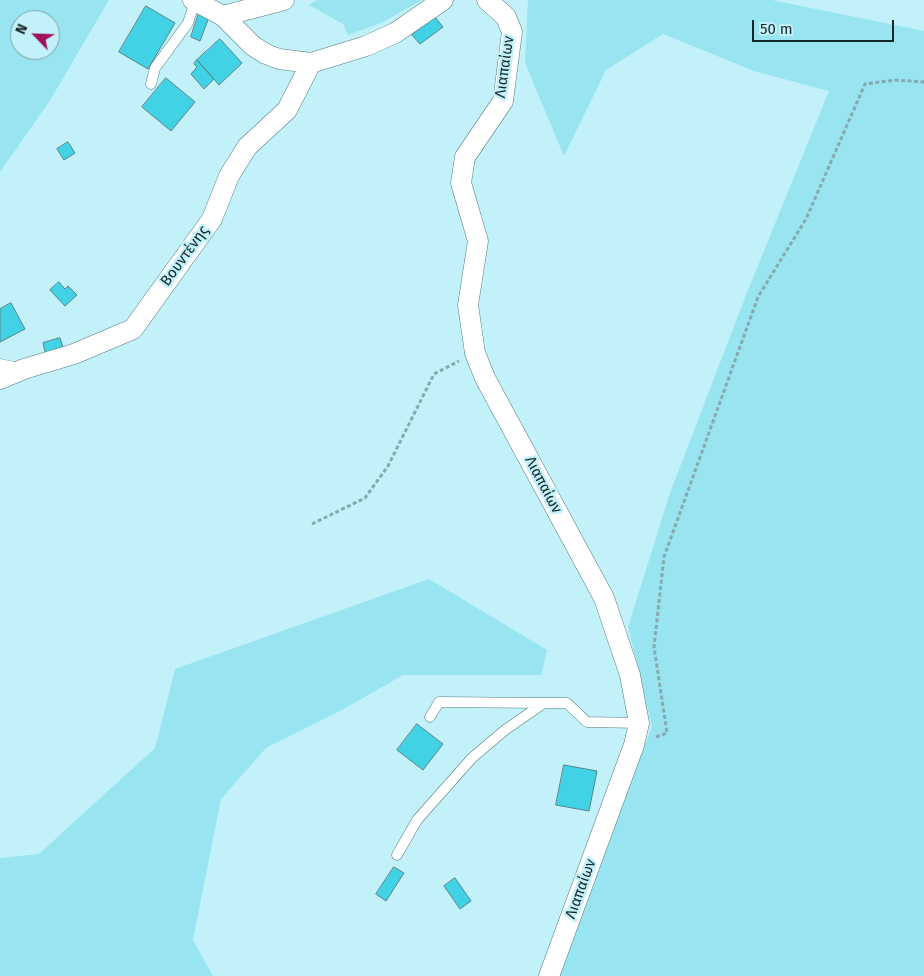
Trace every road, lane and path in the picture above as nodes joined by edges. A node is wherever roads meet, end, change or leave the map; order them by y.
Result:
1 (194, 0) edge
2 (284, 0) edge
3 (443, 0) edge
4 (487, 0) edge
5 (223, 16) junction
6 (311, 63) junction
7 (924, 82) edge
8 (150, 84) dead end
9 (475, 353) junction
10 (0, 364) edge
11 (24, 369) junction
12 (0, 379) edge
13 (312, 524) dead end
14 (544, 703) junction
15 (430, 717) dead end
16 (639, 723) junction
17 (634, 745) junction
18 (397, 855) dead end
19 (549, 976) edge

1 - 5 street
1 - 8 lane
2 - 5 street
3 - 6 street
4 - 9 street, Λιαπαίων
5 - 6 street
6 - 11 street, Βουντένης
7 - 17 path
9 - 13 path
9 - 16 street, Λιαπαίων
10 - 11 lane
11 - 12 street, Βουντένης
14 - 15 lane
14 - 16 lane
14 - 18 lane
16 - 17 street, Λιαπαίων
17 - 19 street, Λιαπαίων

